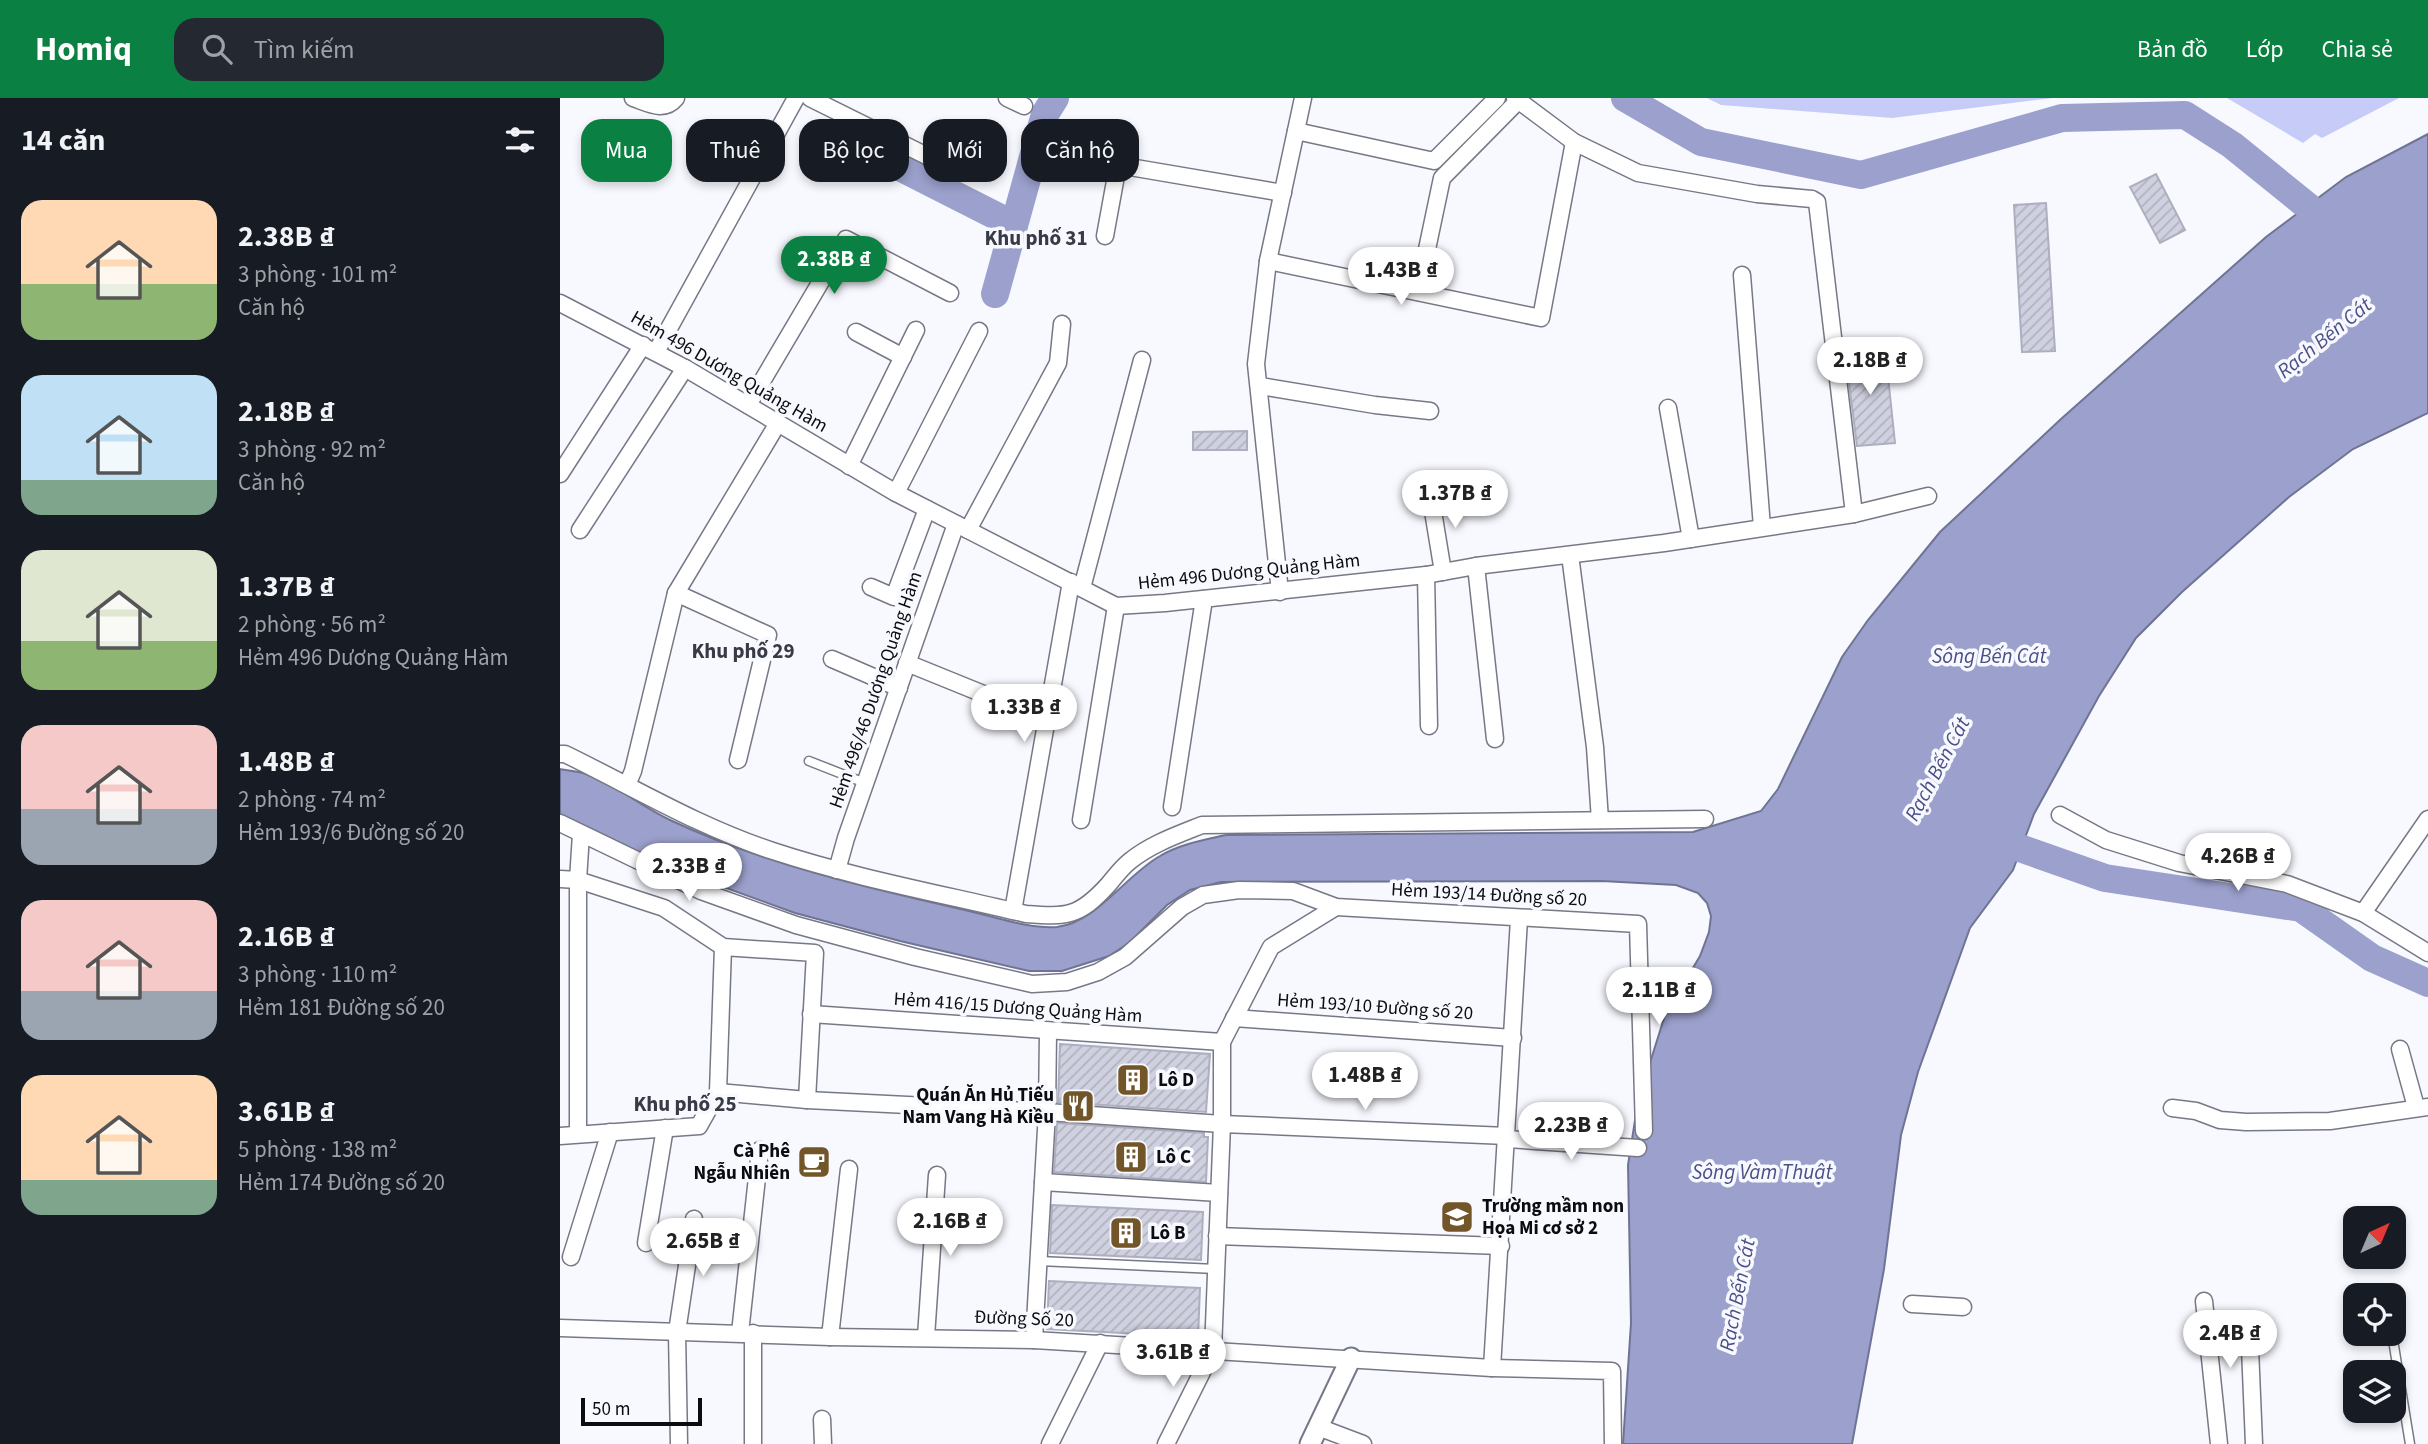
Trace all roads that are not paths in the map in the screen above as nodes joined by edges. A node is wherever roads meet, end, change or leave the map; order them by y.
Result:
1 (633, 98) edge
2 (676, 98) edge
3 (796, 98) edge
4 (810, 98) edge
5 (1007, 98) edge
6 (1303, 98) edge
7 (1497, 98) edge
8 (1517, 99) edge
9 (1024, 106) dead end
10 (1296, 131) junction
11 (1574, 142) junction
12 (923, 154) edge
13 (1434, 161) junction
14 (1442, 178) junction
15 (1283, 192) junction
16 (1105, 236) dead end
17 (1268, 261) junction
18 (1742, 275) dead end
19 (1418, 292) junction
20 (950, 293) dead end
21 (560, 303) edge
22 (1062, 324) dead end
23 (916, 330) dead end
24 (979, 331) dead end
25 (856, 332) dead end
26 (649, 348) junction
27 (903, 357) junction
28 (1142, 360) dead end
29 (685, 368) junction
30 (1260, 386) junction
31 (748, 405) junction
32 (1668, 408) dead end
33 (1430, 411) dead end
34 (778, 424) junction
35 (849, 466) junction
36 (560, 474) edge
37 (896, 493) junction
38 (1430, 493) dead end
39 (1928, 496) dead end
40 (927, 509) junction
41 (1854, 514) junction
42 (962, 527) junction
43 (1762, 527) junction
44 (580, 530) dead end
45 (1691, 539) junction
46 (1570, 555) junction
47 (1476, 566) junction
48 (1443, 572) junction
49 (1426, 575) junction
50 (1076, 585) junction
51 (871, 586) dead end
52 (1280, 592) junction
53 (676, 593) junction
54 (1204, 599) junction
55 (1116, 606) junction
56 (832, 659) dead end
57 (908, 663) junction
58 (899, 688) junction
59 (1007, 704) dead end
60 (1429, 726) dead end
61 (1495, 738) dead end
62 (560, 754) edge
63 (738, 760) dead end
64 (810, 761) dead end
65 (866, 783) junction
66 (627, 785) junction
67 (1172, 807) dead end
68 (2060, 816) dead end
69 (1705, 819) dead end
70 (2428, 819) edge
71 (1081, 820) dead end
72 (1600, 820) junction
73 (560, 822) edge
74 (581, 834) junction
75 (837, 870) junction
76 (560, 879) edge
77 (578, 880) junction
78 (1336, 907) junction
79 (1013, 911) junction
80 (2363, 913) junction
81 (1519, 919) junction
82 (723, 947) junction
83 (2428, 953) edge
84 (811, 1014) junction
85 (1234, 1018) junction
86 (1048, 1032) junction
87 (1513, 1038) junction
88 (1222, 1042) junction
89 (2400, 1049) dead end
90 (718, 1093) junction
91 (807, 1100) junction
92 (2422, 1107) edge
93 (2172, 1108) dead end
94 (1046, 1112) junction
95 (1222, 1124) junction
96 (665, 1128) junction
97 (1644, 1130) dead end
98 (610, 1132) junction
99 (578, 1134) junction
100 (560, 1136) edge
101 (1507, 1138) junction
102 (1638, 1148) dead end
103 (760, 1150) dead end
104 (849, 1169) dead end
105 (937, 1175) dead end
106 (1043, 1182) junction
107 (1219, 1193) junction
108 (694, 1219) dead end
109 (1217, 1236) junction
110 (646, 1244) dead end
111 (1501, 1246) junction
112 (571, 1257) dead end
113 (1039, 1261) junction
114 (1216, 1269) junction
115 (2204, 1301) dead end
116 (1912, 1304) dead end
117 (1963, 1307) dead end
118 (560, 1328) edge
119 (677, 1332) junction
120 (746, 1333) junction
121 (830, 1336) junction
122 (926, 1337) junction
123 (1034, 1340) junction
124 (1100, 1343) junction
125 (2394, 1346) dead end
126 (2250, 1349) dead end
127 (1213, 1350) junction
128 (1351, 1358) junction
129 (1492, 1368) junction
130 (822, 1419) dead end
131 (1314, 1435) edge
132 (679, 1444) edge
133 (753, 1444) edge
134 (823, 1444) edge
135 (1050, 1444) edge
136 (1166, 1444) edge
137 (1363, 1444) edge
138 (1613, 1444) edge
139 (2219, 1444) edge
140 (2254, 1444) edge
141 (2410, 1444) edge

1 - 2 street
3 - 26 street
4 - 12 street
5 - 9 street
6 - 10 street
7 - 13 street
8 - 11 street
8 - 14 street
10 - 13 street
10 - 15 street
11 - 19 street
11 - 41 street
13 - 14 street
14 - 19 street
15 - 16 street
15 - 17 street
17 - 19 street
17 - 30 street
18 - 43 street
20 - 31 street
21 - 26 street, Hẻm 496 Dương Quảng Hàm
22 - 42 street, Hẻm 496/46 Dương Quảng Hàm
23 - 27 street
24 - 37 street
25 - 27 street
26 - 29 street, Hẻm 496 Dương Quảng Hàm
26 - 36 street
27 - 35 street
28 - 50 street
29 - 31 street, Hẻm 496 Dương Quảng Hàm
29 - 44 street
30 - 33 street
30 - 52 street
31 - 34 street, Hẻm 496 Dương Quảng Hàm
32 - 45 street
34 - 35 street, Hẻm 496 Dương Quảng Hàm
34 - 53 street
35 - 37 street, Hẻm 496 Dương Quảng Hàm
37 - 40 street, Hẻm 496 Dương Quảng Hàm
38 - 48 street
39 - 41 street, Hẻm 496 Dương Quảng Hàm
40 - 42 street, Hẻm 496 Dương Quảng Hàm
40 - 51 street
41 - 43 street, Hẻm 496 Dương Quảng Hàm
42 - 50 street, Hẻm 496 Dương Quảng Hàm
42 - 57 street, Hẻm 496/46 Dương Quảng Hàm
43 - 45 street, Hẻm 496 Dương Quảng Hàm
45 - 46 street, Hẻm 496 Dương Quảng Hàm
46 - 47 street, Hẻm 496 Dương Quảng Hàm
46 - 72 street
47 - 48 street, Hẻm 496 Dương Quảng Hàm
47 - 61 street
48 - 49 street, Hẻm 496 Dương Quảng Hàm
49 - 52 street, Hẻm 496 Dương Quảng Hàm
49 - 60 street
50 - 55 street, Hẻm 496 Dương Quảng Hàm
50 - 79 street
52 - 54 street, Hẻm 496 Dương Quảng Hàm
53 - 63 street
53 - 66 street
54 - 55 street, Hẻm 496 Dương Quảng Hàm
54 - 67 street
55 - 71 street
56 - 58 street
57 - 58 street, Hẻm 496/46 Dương Quảng Hàm
57 - 59 street
58 - 65 street, Hẻm 496/46 Dương Quảng Hàm
62 - 66 street
64 - 65 lane
65 - 75 street, Hẻm 496/46 Dương Quảng Hàm
66 - 75 street
68 - 80 street
69 - 72 street
70 - 80 street
72 - 79 street
73 - 74 street, Hẻm 193/14 Đường số 20
74 - 77 street
74 - 78 street, Hẻm 193/14 Đường số 20
75 - 79 street
76 - 77 street
77 - 82 street
77 - 99 street
78 - 81 street, Hẻm 193/14 Đường số 20
78 - 85 street
80 - 83 street
81 - 87 street
81 - 97 street, Hẻm 193/14 Đường số 20
82 - 84 street
82 - 90 street
84 - 86 street, Hẻm 416/15 Dương Quảng Hàm
84 - 91 street
85 - 87 street, Hẻm 193/10 Đường số 20
85 - 88 street
86 - 88 street, Hẻm 416/15 Dương Quảng Hàm
86 - 94 street
87 - 101 street
88 - 95 street
89 - 92 street
90 - 91 street
90 - 96 street
91 - 94 street
92 - 93 street
94 - 95 street
94 - 106 street
95 - 101 street
95 - 107 street
96 - 98 street
96 - 110 street
98 - 99 street
98 - 112 street
99 - 100 street
101 - 102 street
101 - 111 street
103 - 120 street
104 - 121 street
105 - 122 street
106 - 107 street
106 - 113 street
107 - 109 street
108 - 119 street
109 - 111 street
109 - 114 street
111 - 129 street
113 - 114 lane
113 - 123 street
114 - 127 street
115 - 139 street
116 - 117 street
118 - 119 street, Đường Số 20
119 - 120 street, Đường Số 20
119 - 132 street
120 - 121 street, Đường Số 20
120 - 133 street
121 - 122 street, Đường Số 20
122 - 123 street, Đường Số 20
123 - 124 street, Đường Số 20
124 - 127 street, Đường Số 20
124 - 135 street
125 - 141 lane
126 - 140 street
127 - 128 street, Đường Số 20
127 - 136 street
128 - 129 street, Đường Số 20
128 - 131 street
129 - 138 street, Đường Số 20
130 - 134 street
131 - 137 street

